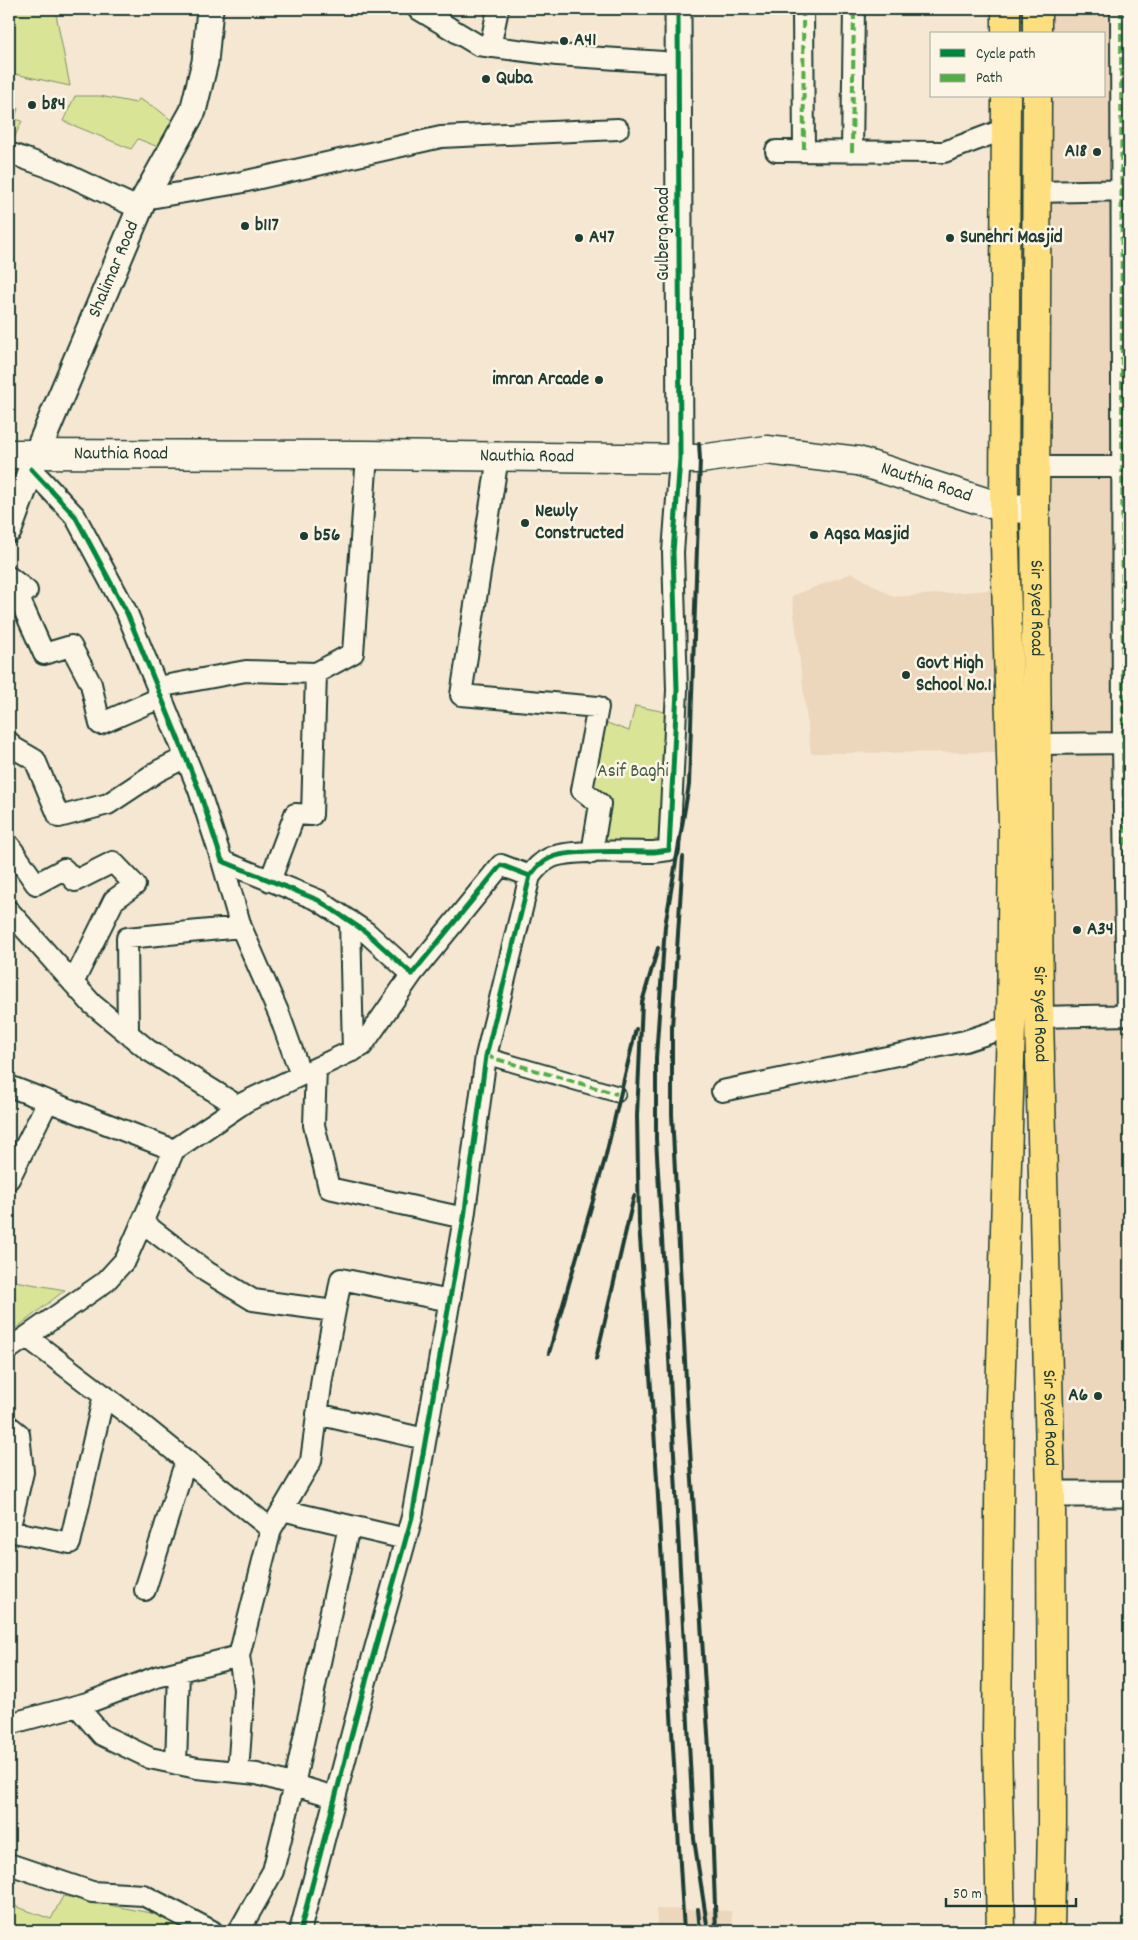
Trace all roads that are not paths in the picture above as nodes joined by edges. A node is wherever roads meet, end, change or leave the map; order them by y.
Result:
1 (210, 9) edge
2 (418, 9) edge
3 (498, 9) edge
4 (678, 9) edge
5 (803, 9) edge
6 (854, 9) edge
7 (1006, 9) edge
8 (1037, 9) edge
9 (1121, 9) edge
10 (1006, 32) edge
11 (1037, 32) edge
12 (490, 47) junction
13 (663, 62) dead end
14 (1006, 98) edge
15 (1037, 98) edge
16 (618, 129) dead end
17 (1006, 129) junction
18 (776, 151) dead end
19 (804, 151) junction
20 (852, 152) junction
21 (9, 153) edge
22 (1125, 190) edge
23 (1036, 192) junction
24 (142, 204) junction
25 (9, 454) edge
26 (367, 455) junction
27 (498, 457) junction
28 (680, 459) junction
29 (34, 461) junction
30 (1036, 467) junction
31 (1126, 467) edge
32 (1004, 508) junction
33 (1035, 509) junction
34 (9, 530) edge
35 (9, 577) edge
36 (316, 673) junction
37 (160, 692) junction
38 (9, 742) edge
39 (1126, 743) edge
40 (1038, 744) junction
41 (186, 757) junction
42 (9, 845) edge
43 (592, 853) junction
44 (222, 861) junction
45 (530, 876) junction
46 (270, 881) junction
47 (9, 911) edge
48 (350, 921) junction
49 (241, 927) junction
50 (412, 974) junction
51 (73, 983) junction
52 (1128, 1015) edge
53 (1039, 1017) junction
54 (1011, 1026) junction
55 (128, 1033) junction
56 (354, 1051) junction
57 (486, 1056) junction
58 (309, 1072) junction
59 (9, 1086) edge
60 (722, 1091) dead end
61 (617, 1094) dead end
62 (48, 1101) junction
63 (238, 1106) junction
64 (174, 1150) junction
65 (9, 1179) edge
66 (464, 1218) junction
67 (142, 1222) junction
68 (450, 1301) junction
69 (334, 1311) junction
70 (27, 1336) junction
71 (9, 1349) edge
72 (104, 1396) junction
73 (317, 1414) junction
74 (9, 1426) edge
75 (425, 1439) junction
76 (186, 1460) junction
77 (1051, 1494) junction
78 (1129, 1494) edge
79 (282, 1510) junction
80 (349, 1526) junction
81 (271, 1529) junction
82 (9, 1531) edge
83 (406, 1539) junction
84 (144, 1590) dead end
85 (239, 1656) junction
86 (179, 1671) junction
87 (77, 1706) junction
88 (9, 1724) edge
89 (176, 1764) junction
90 (238, 1772) junction
91 (294, 1785) junction
92 (335, 1796) junction
93 (9, 1864) edge
94 (212, 1931) edge
95 (239, 1931) edge
96 (300, 1931) edge
97 (1001, 1931) edge
98 (1050, 1931) edge

1 - 24 street, Shalimar Road
2 - 12 street
3 - 12 street
4 - 28 street, Gulberg Road
5 - 19 street
6 - 20 street
7 - 10 main road
8 - 11 main road
9 - 22 street
12 - 13 street
14 - 17 main road, Sir Syed Road
15 - 23 main road, Sir Syed Road
16 - 24 street
17 - 20 street
17 - 32 main road, Sir Syed Road
18 - 19 street
19 - 20 street
21 - 24 street
22 - 23 street
22 - 31 street
23 - 30 main road, Sir Syed Road
24 - 29 street, Shalimar Road
25 - 29 main road, Nauthia Road
26 - 27 main road, Nauthia Road
26 - 29 main road, Nauthia Road
26 - 36 street
27 - 28 main road, Nauthia Road
27 - 43 street
28 - 32 main road, Nauthia Road
28 - 43 street
29 - 34 street, Shalimar Road
29 - 37 street
30 - 31 street
30 - 33 main road, Sir Syed Road
31 - 39 street
32 - 33 main road, Nauthia Road
32 - 54 main road, Sir Syed Road
33 - 40 main road, Sir Syed Road
35 - 37 street
36 - 37 street
36 - 46 street
37 - 41 street
38 - 41 street
39 - 40 street
39 - 52 street
40 - 53 main road, Sir Syed Road
41 - 44 street
42 - 51 street
43 - 45 street
44 - 46 street
44 - 49 street
45 - 50 street
45 - 57 street
46 - 48 street
47 - 51 street
48 - 50 street
48 - 56 street
49 - 55 street
49 - 58 street
50 - 56 street
51 - 55 street
52 - 53 street
53 - 54 main road
53 - 77 main road, Sir Syed Road
54 - 60 street
54 - 97 main road, Sir Syed Road
55 - 63 street
56 - 58 street
57 - 61 street
57 - 66 street
58 - 63 street
58 - 66 street
59 - 62 street
62 - 64 street
62 - 65 street
63 - 64 street
64 - 67 street
66 - 68 street
67 - 69 street
67 - 70 street
68 - 69 street
68 - 75 street
69 - 73 street
70 - 71 street
70 - 72 street
72 - 76 street
72 - 82 street
73 - 75 street
73 - 79 street
74 - 82 street
75 - 83 street
76 - 81 street
76 - 84 street
77 - 78 street
77 - 98 main road, Sir Syed Road
79 - 80 street
79 - 81 street
80 - 83 street
80 - 91 street
81 - 85 street
83 - 92 street
85 - 86 street
85 - 90 street
86 - 87 street
86 - 89 street
87 - 88 street
87 - 89 street
89 - 90 street
90 - 91 street
91 - 92 street
91 - 95 street
92 - 96 street
93 - 94 street

